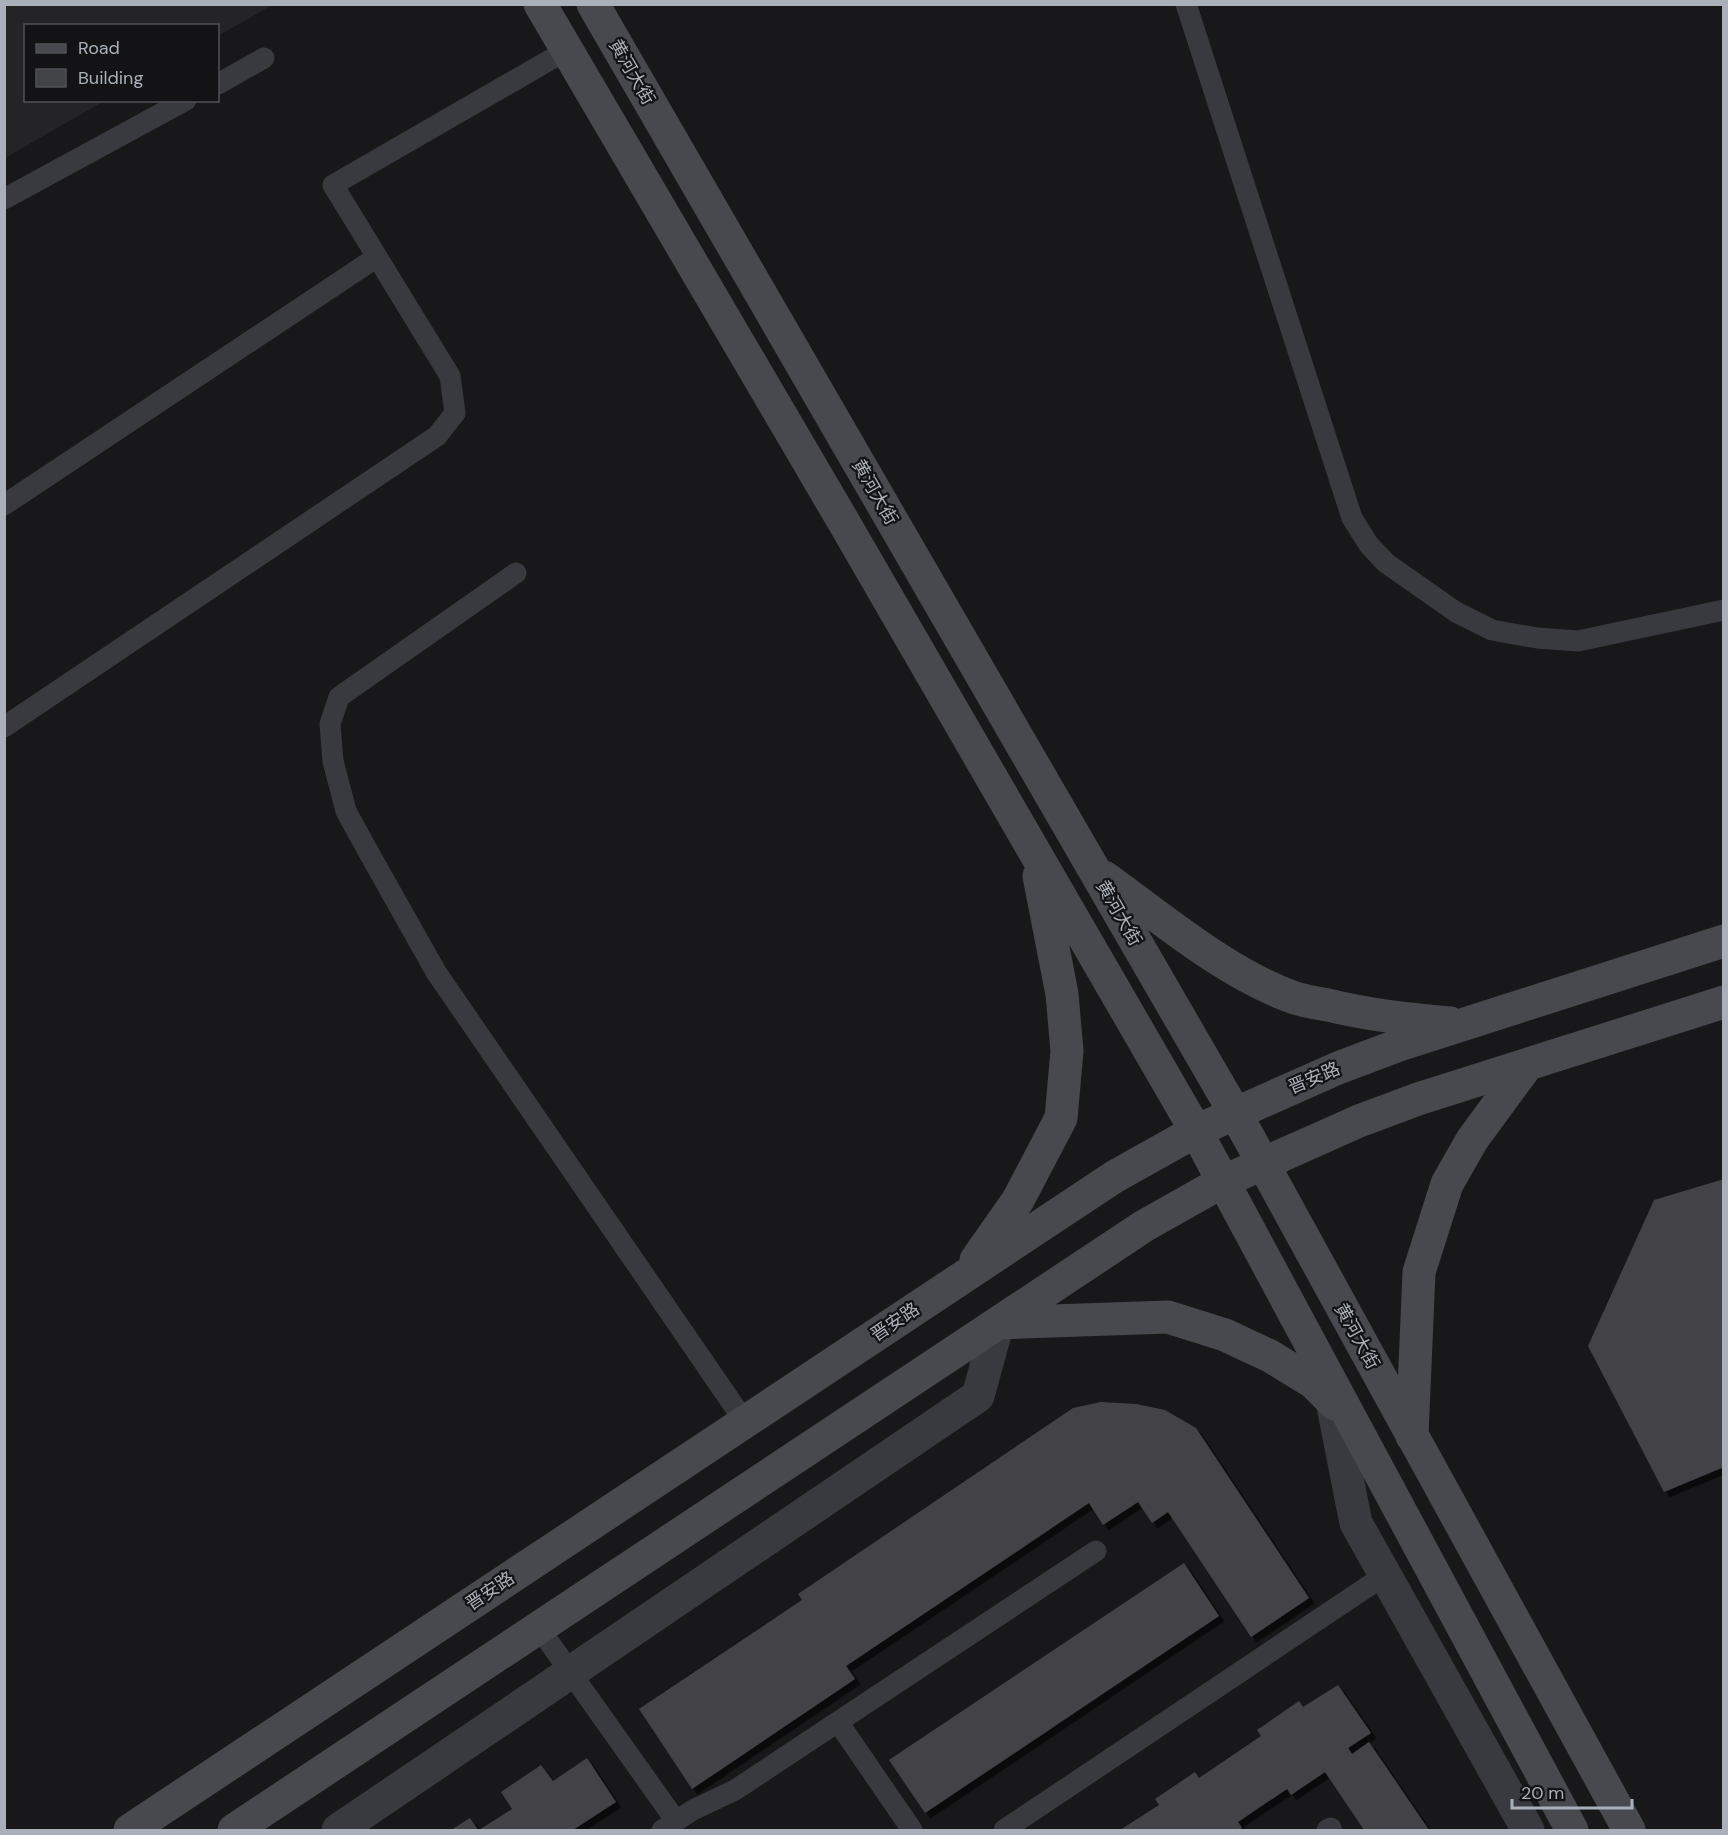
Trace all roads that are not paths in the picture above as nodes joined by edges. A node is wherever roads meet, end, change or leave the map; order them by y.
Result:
1 (540, 4) edge
2 (593, 4) edge
3 (1186, 4) edge
4 (567, 50) junction
5 (264, 58) dead end
6 (219, 83) edge
7 (182, 102) edge
8 (4, 199) edge
9 (377, 257) junction
10 (4, 505) edge
11 (516, 573) dead end
12 (1724, 610) edge
13 (4, 727) edge
14 (1035, 854) junction
15 (1094, 870) junction
16 (1724, 941) edge
17 (1724, 1002) edge
18 (1463, 1024) junction
19 (1527, 1065) junction
20 (1235, 1113) junction
21 (1196, 1131) junction
22 (1263, 1164) junction
23 (1224, 1182) junction
24 (965, 1276) junction
25 (998, 1323) junction
26 (1337, 1398) junction
27 (745, 1422) junction
28 (1412, 1436) junction
29 (1096, 1551) dead end
30 (1385, 1575) junction
31 (539, 1628) junction
32 (571, 1672) junction
33 (838, 1722) junction
34 (669, 1826) edge
35 (130, 1830) edge
36 (234, 1830) edge
37 (338, 1830) edge
38 (912, 1830) edge
39 (1004, 1830) edge
40 (1528, 1830) edge
41 (1572, 1830) edge
42 (1629, 1830) edge

1 - 4 main road
2 - 15 main road, 黄河大街
3 - 12 lane
4 - 9 lane
4 - 14 main road
5 - 6 lane
7 - 8 lane
9 - 10 lane
9 - 13 lane
11 - 27 lane
14 - 21 main road
14 - 24 main road
15 - 18 main road
15 - 20 main road, 黄河大街
16 - 18 main road, 晋安路
17 - 19 main road
18 - 20 main road, 晋安路
19 - 22 main road
19 - 28 main road
20 - 21 main road, 晋安路
20 - 22 main road, 黄河大街
21 - 23 main road
21 - 24 main road, 晋安路
22 - 23 main road
22 - 28 main road, 黄河大街
23 - 25 main road
23 - 26 main road
24 - 27 main road, 晋安路
25 - 26 main road
25 - 31 main road
25 - 32 street
26 - 30 street
26 - 41 main road
27 - 35 main road, 晋安路
28 - 42 main road, 黄河大街
29 - 33 lane
30 - 39 lane
30 - 40 street
31 - 32 lane
31 - 36 main road
32 - 34 lane
32 - 37 street
33 - 34 lane
33 - 38 lane

